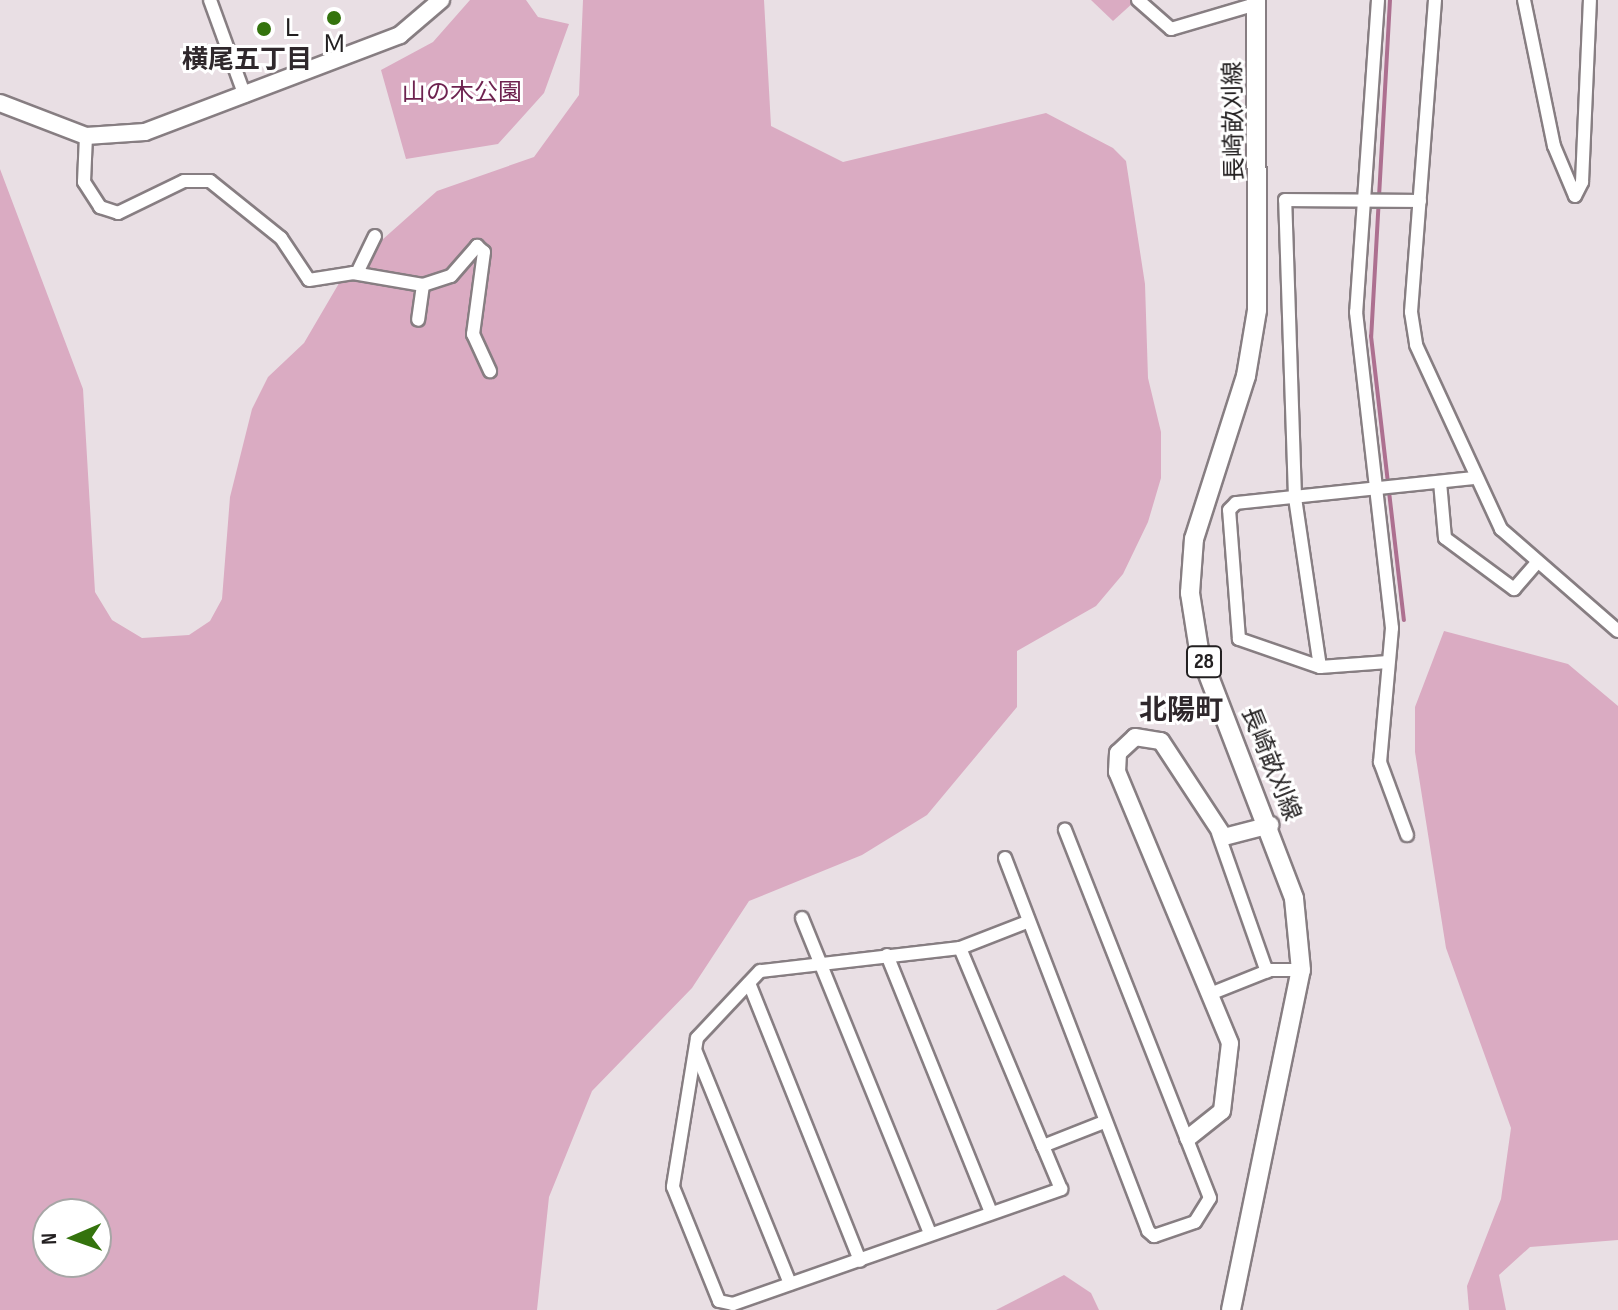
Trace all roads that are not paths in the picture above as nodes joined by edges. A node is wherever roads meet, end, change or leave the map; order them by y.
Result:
1 (210, 0) edge
2 (441, 0) edge
3 (1138, 0) edge
4 (1378, 0) edge
5 (1435, 0) edge
6 (1524, 0) edge
7 (1590, 0) edge
8 (1255, 1) edge
9 (245, 96) junction
10 (0, 103) edge
11 (86, 136) junction
12 (1364, 200) junction
13 (1420, 201) junction
14 (375, 236) dead end
15 (357, 273) junction
16 (423, 285) junction
17 (418, 320) dead end
18 (490, 371) dead end
19 (1473, 478) junction
20 (1440, 482) junction
21 (1377, 489) junction
22 (1295, 497) junction
23 (1536, 564) junction
24 (1618, 631) edge
25 (1388, 662) junction
26 (1320, 667) junction
27 (1270, 825) junction
28 (1065, 830) dead end
29 (1218, 833) junction
30 (1407, 835) dead end
31 (1005, 858) dead end
32 (802, 918) dead end
33 (1027, 922) junction
34 (960, 948) junction
35 (887, 955) junction
36 (818, 960) junction
37 (1301, 970) junction
38 (1267, 972) junction
39 (749, 983) junction
40 (1210, 994) junction
41 (695, 1049) junction
42 (1104, 1122) junction
43 (1188, 1138) junction
44 (1043, 1146) junction
45 (991, 1213) junction
46 (930, 1234) junction
47 (860, 1261) junction
48 (790, 1284) junction
49 (1231, 1310) edge

1 - 9 street
2 - 9 street
3 - 8 street
4 - 12 street
5 - 13 street
6 - 7 street
8 - 27 main road, 長崎畝刈線 / 28
9 - 11 street
10 - 11 street
11 - 15 street
12 - 13 street
12 - 21 street
12 - 22 street
13 - 19 street
14 - 15 street
15 - 16 street
16 - 17 street
16 - 18 street
19 - 20 street
19 - 23 street
20 - 21 street
20 - 23 street
21 - 22 street
21 - 25 street
22 - 26 street
22 - 26 street
23 - 24 street
25 - 26 street
25 - 30 street
27 - 29 street
27 - 37 main road, 長崎畝刈線 / 28
28 - 43 street
29 - 38 street
29 - 40 street
31 - 33 street
32 - 36 street
33 - 34 street
33 - 42 street
34 - 35 street
34 - 44 street
35 - 36 street
35 - 45 street
36 - 39 street
36 - 46 street
37 - 38 street
37 - 49 main road, 長崎畝刈線 / 28
38 - 40 street
39 - 41 street
39 - 47 street
40 - 43 street
41 - 48 street
41 - 48 street
42 - 43 street
42 - 44 street
44 - 45 street
45 - 46 street
46 - 47 street
47 - 48 street

